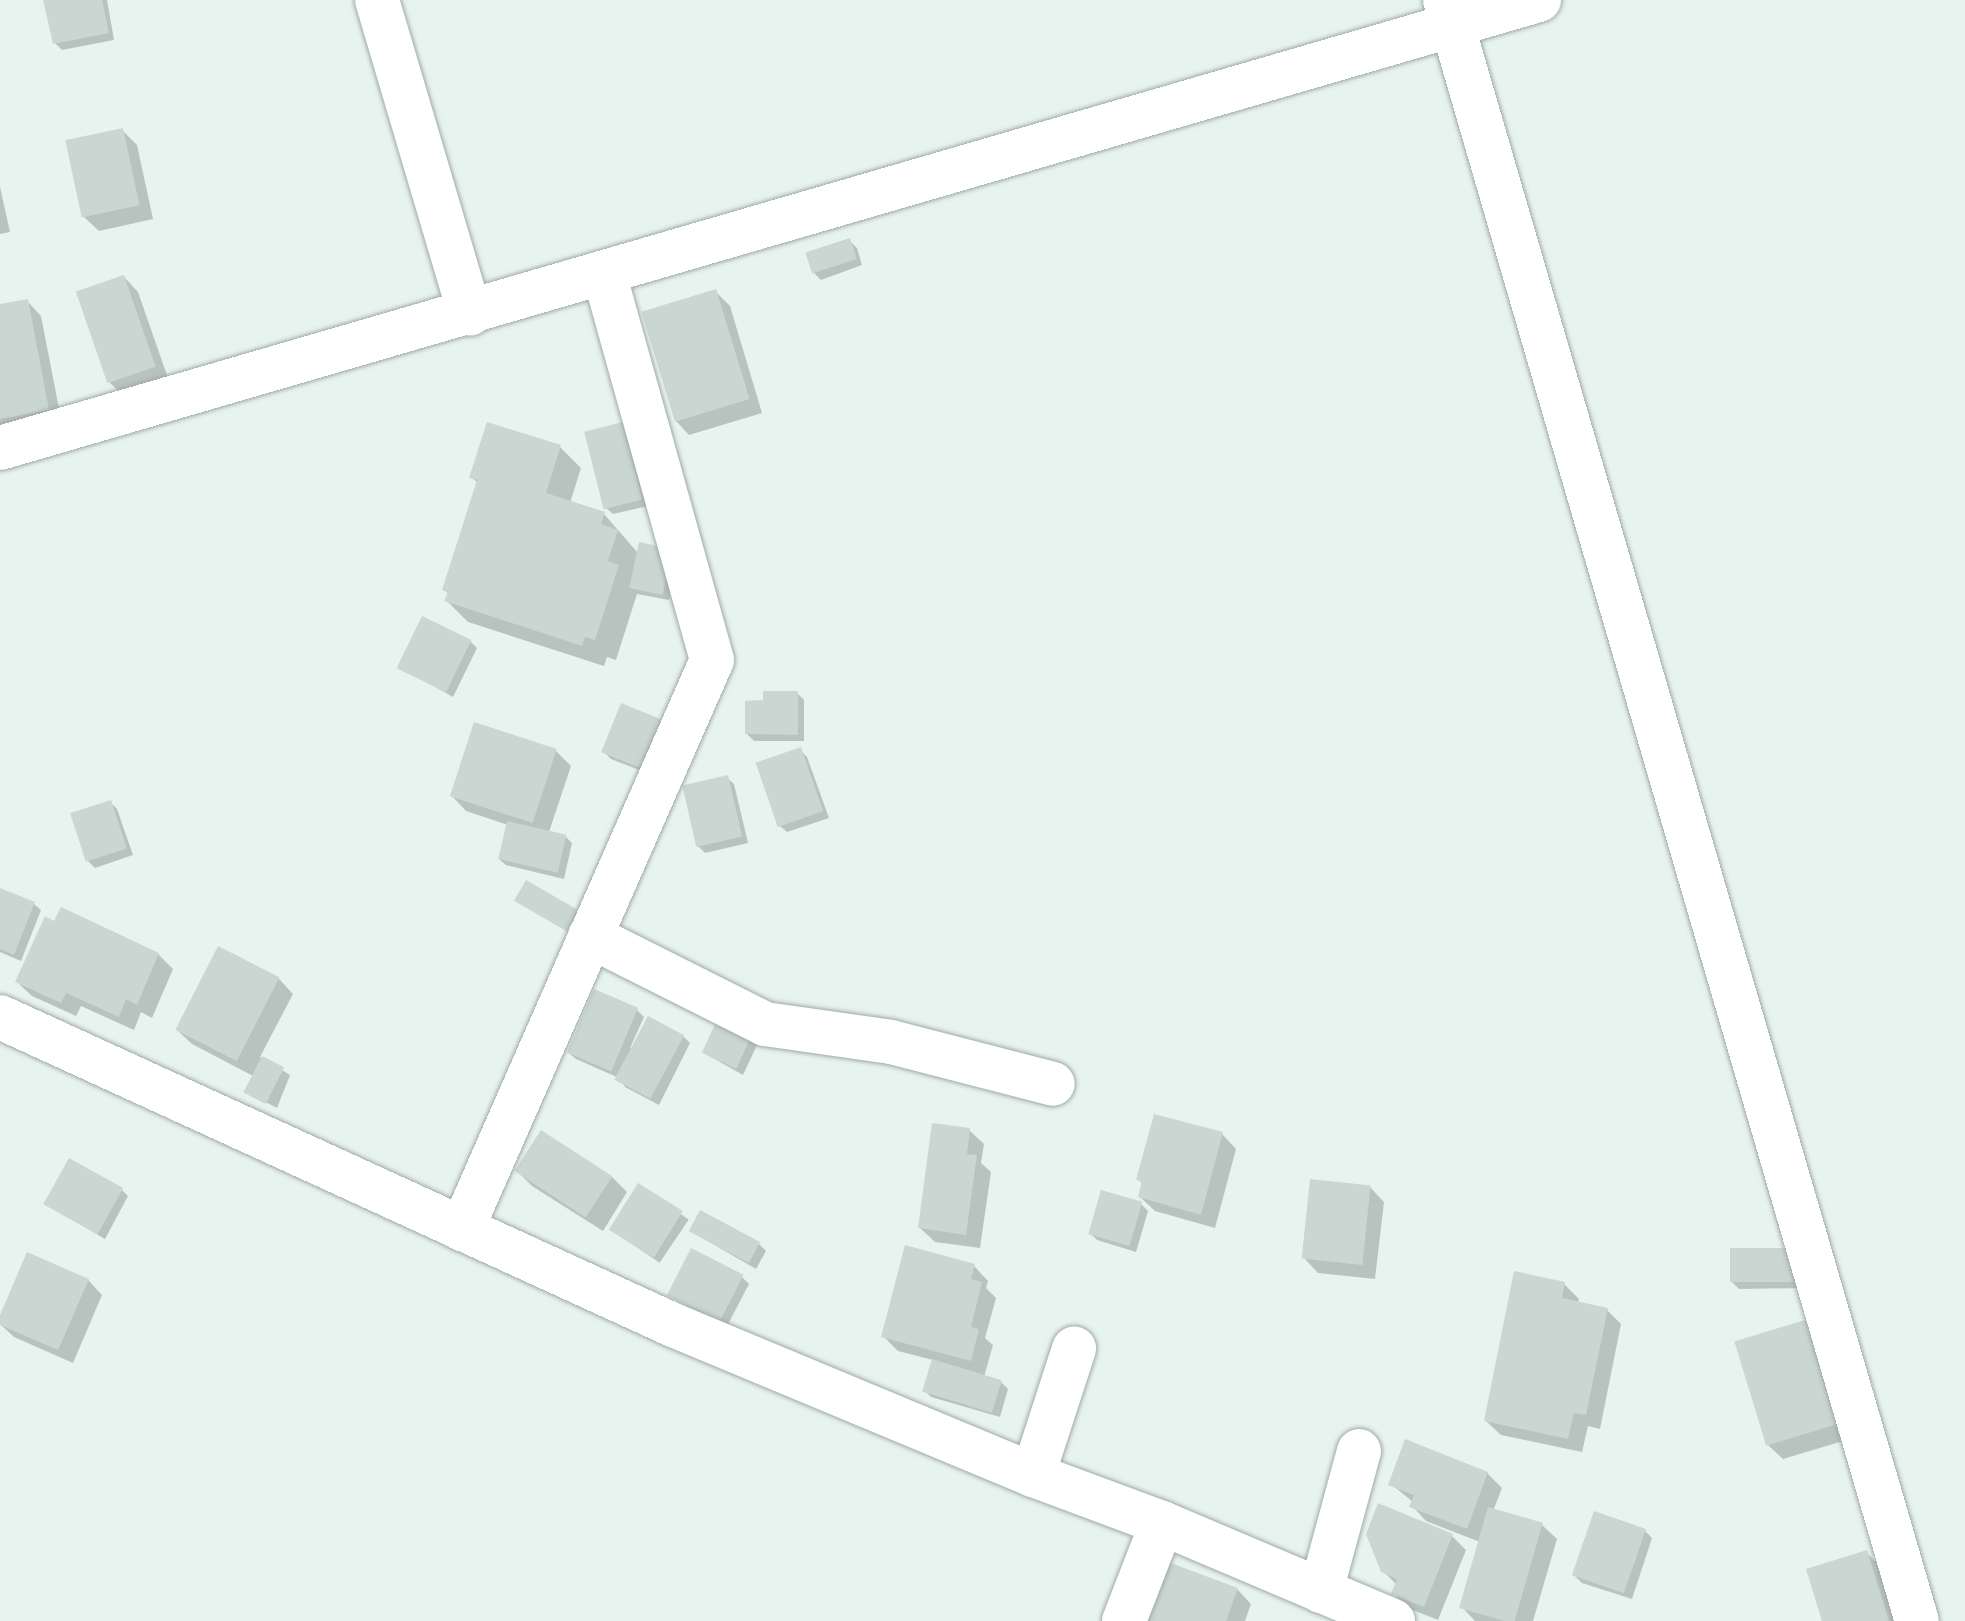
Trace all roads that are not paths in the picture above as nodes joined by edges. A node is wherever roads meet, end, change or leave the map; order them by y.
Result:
1 (377, 0) edge
2 (1539, 0) edge
3 (1448, 13) edge
4 (604, 273) junction
5 (470, 313) junction
6 (0, 448) edge
7 (590, 936) junction
8 (0, 1017) edge
9 (1053, 1084) dead end
10 (462, 1229) junction
11 (1074, 1349) dead end
12 (1359, 1451) dead end
13 (1033, 1475) junction
14 (1162, 1523) junction
15 (1321, 1591) junction
16 (1124, 1621) edge
17 (1393, 1621) edge
18 (1917, 1621) edge

1 - 5 street
2 - 3 street
3 - 4 street
3 - 18 street
4 - 5 street
4 - 7 street
5 - 6 street
7 - 9 street
7 - 10 street
8 - 10 street
10 - 13 street
11 - 13 street
12 - 15 street
13 - 14 street
14 - 15 street
14 - 16 street
15 - 17 street

